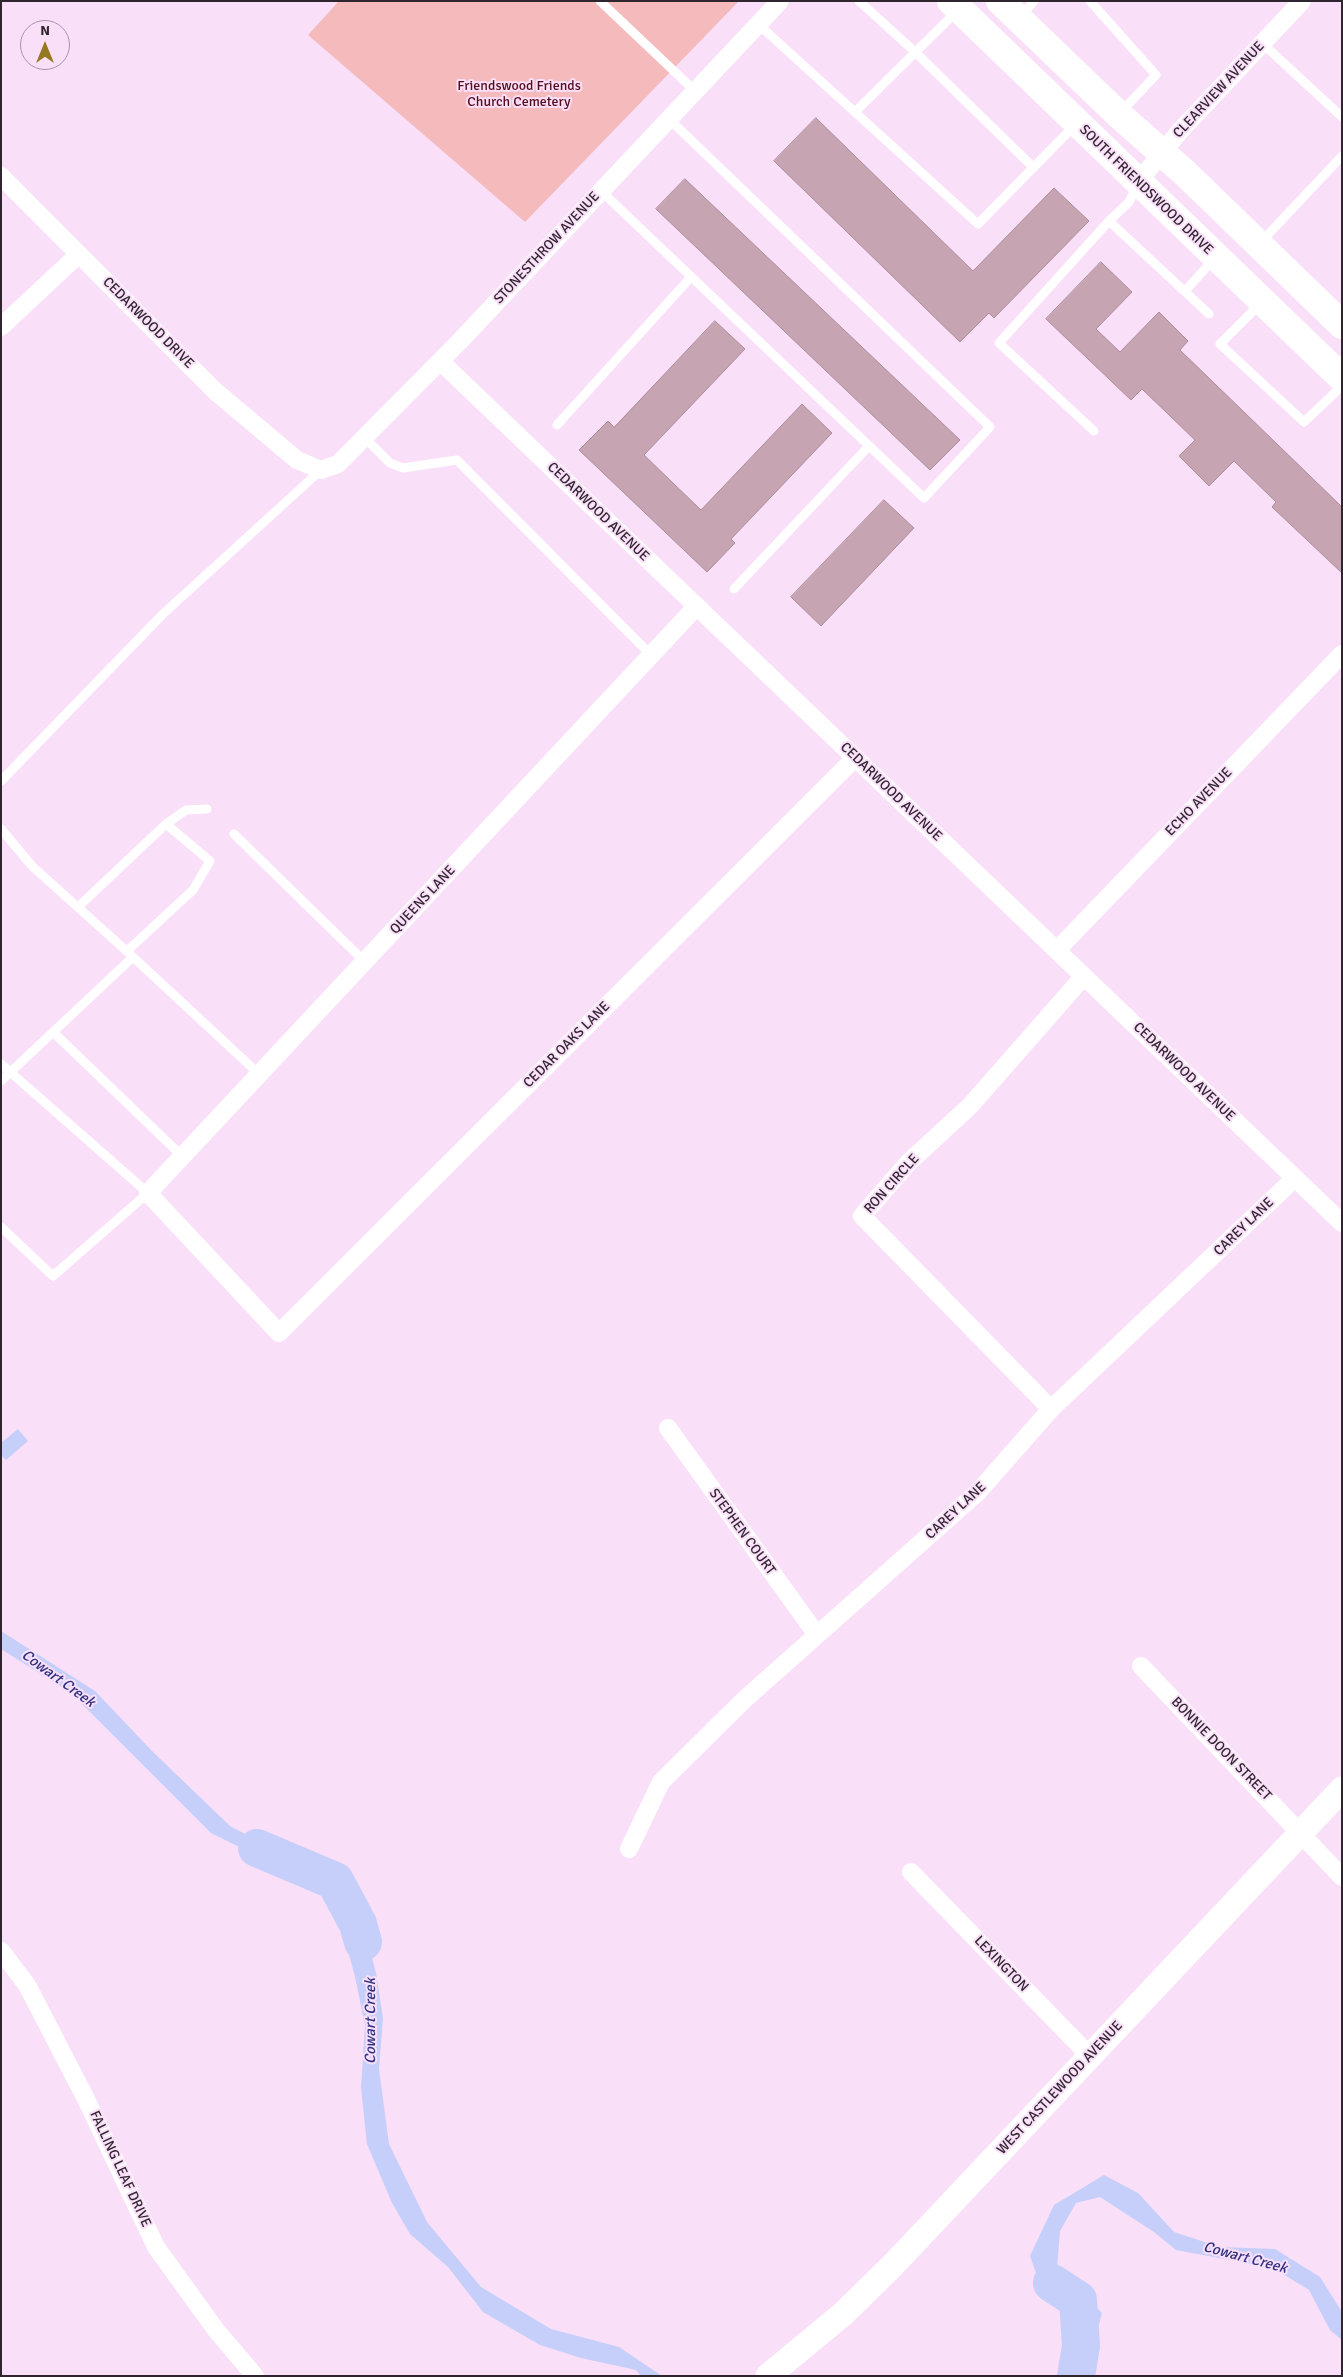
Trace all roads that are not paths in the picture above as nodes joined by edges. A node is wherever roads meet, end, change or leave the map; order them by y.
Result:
1 (600, 1) edge
2 (780, 1) edge
3 (859, 1) edge
4 (1090, 1) edge
5 (1294, 4) edge
6 (955, 5) edge
7 (1017, 7) edge
8 (758, 24) junction
9 (1262, 43) junction
10 (914, 51) junction
11 (695, 91) junction
12 (856, 111) junction
13 (1119, 115) junction
14 (1342, 117) edge
15 (669, 119) junction
16 (1077, 123) junction
17 (1162, 152) junction
18 (1342, 156) edge
19 (1033, 168) junction
20 (1, 176) edge
21 (1139, 181) junction
22 (601, 191) junction
23 (1109, 221) junction
24 (1258, 245) junction
25 (79, 254) junction
26 (1215, 258) junction
27 (691, 277) junction
28 (1185, 291) junction
29 (1262, 302) junction
30 (1209, 314) dead end
31 (1342, 325) edge
32 (1, 326) edge
33 (440, 361) junction
34 (1342, 378) edge
35 (1342, 386) edge
36 (557, 425) dead end
37 (1094, 431) dead end
38 (364, 438) junction
39 (868, 446) junction
40 (321, 470) junction
41 (734, 589) dead end
42 (697, 606) junction
43 (1342, 654) edge
44 (651, 655) junction
45 (855, 758) junction
46 (1, 781) edge
47 (207, 809) dead end
48 (166, 824) junction
49 (1, 828) edge
50 (234, 834) dead end
51 (78, 907) junction
52 (1057, 950) junction
53 (130, 954) junction
54 (365, 962) junction
55 (1084, 976) junction
56 (53, 1032) junction
57 (1, 1064) edge
58 (10, 1073) junction
59 (259, 1074) junction
60 (1, 1081) edge
61 (182, 1157) junction
62 (1295, 1178) junction
63 (148, 1193) junction
64 (1342, 1224) edge
65 (1, 1227) edge
66 (1051, 1410) junction
67 (668, 1428) dead end
68 (817, 1635) junction
69 (1141, 1666) dead end
70 (1342, 1789) edge
71 (1300, 1833) junction
72 (629, 1849) dead end
73 (911, 1872) dead end
74 (1342, 1877) edge
75 (1, 1951) edge
76 (1090, 2056) junction
77 (769, 2375) edge
78 (255, 2376) edge

1 - 11 lane
2 - 8 street, STONESTHROW AVENUE
3 - 10 lane
4 - 13 lane
5 - 9 street, CLEARVIEW AVENUE
6 - 10 lane
6 - 16 main road, SOUTH FRIENDSWOOD DRIVE
7 - 13 main road
8 - 11 street, STONESTHROW AVENUE
8 - 12 lane
9 - 14 lane
9 - 17 street, CLEARVIEW AVENUE
10 - 12 lane
10 - 19 lane
11 - 15 street, STONESTHROW AVENUE
12 - 19 lane
13 - 17 main road
15 - 22 street, STONESTHROW AVENUE
15 - 39 lane
16 - 19 lane
16 - 21 main road, SOUTH FRIENDSWOOD DRIVE
17 - 21 street, CLEARVIEW AVENUE
17 - 24 main road
18 - 24 lane
20 - 25 street, CEDARWOOD DRIVE
21 - 23 lane
21 - 26 main road, SOUTH FRIENDSWOOD DRIVE
22 - 27 lane
22 - 33 street, STONESTHROW AVENUE
23 - 28 lane
23 - 37 lane
24 - 31 main road
25 - 32 street
25 - 40 street, CEDARWOOD DRIVE
26 - 28 lane
26 - 29 main road, SOUTH FRIENDSWOOD DRIVE
27 - 36 lane
27 - 39 lane
28 - 30 lane
29 - 34 main road, SOUTH FRIENDSWOOD DRIVE
29 - 35 lane
33 - 38 street, STONESTHROW AVENUE
33 - 42 street, CEDARWOOD AVENUE
38 - 40 street, STONESTHROW AVENUE
38 - 44 lane
39 - 41 lane
40 - 46 lane
42 - 44 street, QUEENS LANE
42 - 45 street, CEDARWOOD AVENUE
43 - 52 street, ECHO AVENUE
44 - 54 street, QUEENS LANE
45 - 52 street, CEDARWOOD AVENUE
45 - 63 street, CEDAR OAKS LANE
47 - 48 lane
48 - 51 lane
48 - 53 lane
49 - 51 lane
50 - 54 lane
51 - 53 lane
52 - 55 street, CEDARWOOD AVENUE
53 - 56 lane
53 - 59 lane
54 - 59 street, QUEENS LANE
55 - 62 street, CEDARWOOD AVENUE
55 - 66 street, RON CIRCLE
56 - 58 lane
56 - 61 lane
57 - 58 lane
58 - 60 lane
58 - 63 lane
59 - 61 street, QUEENS LANE
61 - 63 street, QUEENS LANE
62 - 64 street, CEDARWOOD AVENUE
62 - 66 street, CAREY LANE
63 - 65 lane
66 - 68 street, CAREY LANE
67 - 68 street, STEPHEN COURT
68 - 72 street, CAREY LANE
69 - 71 street, BONNIE DOON STREET
70 - 71 street, WEST CASTLEWOOD AVENUE
71 - 74 street, BONNIE DOON STREET
71 - 76 street, WEST CASTLEWOOD AVENUE
73 - 76 street, LEXINGTON
75 - 78 street, FALLING LEAF DRIVE
76 - 77 street, WEST CASTLEWOOD AVENUE

